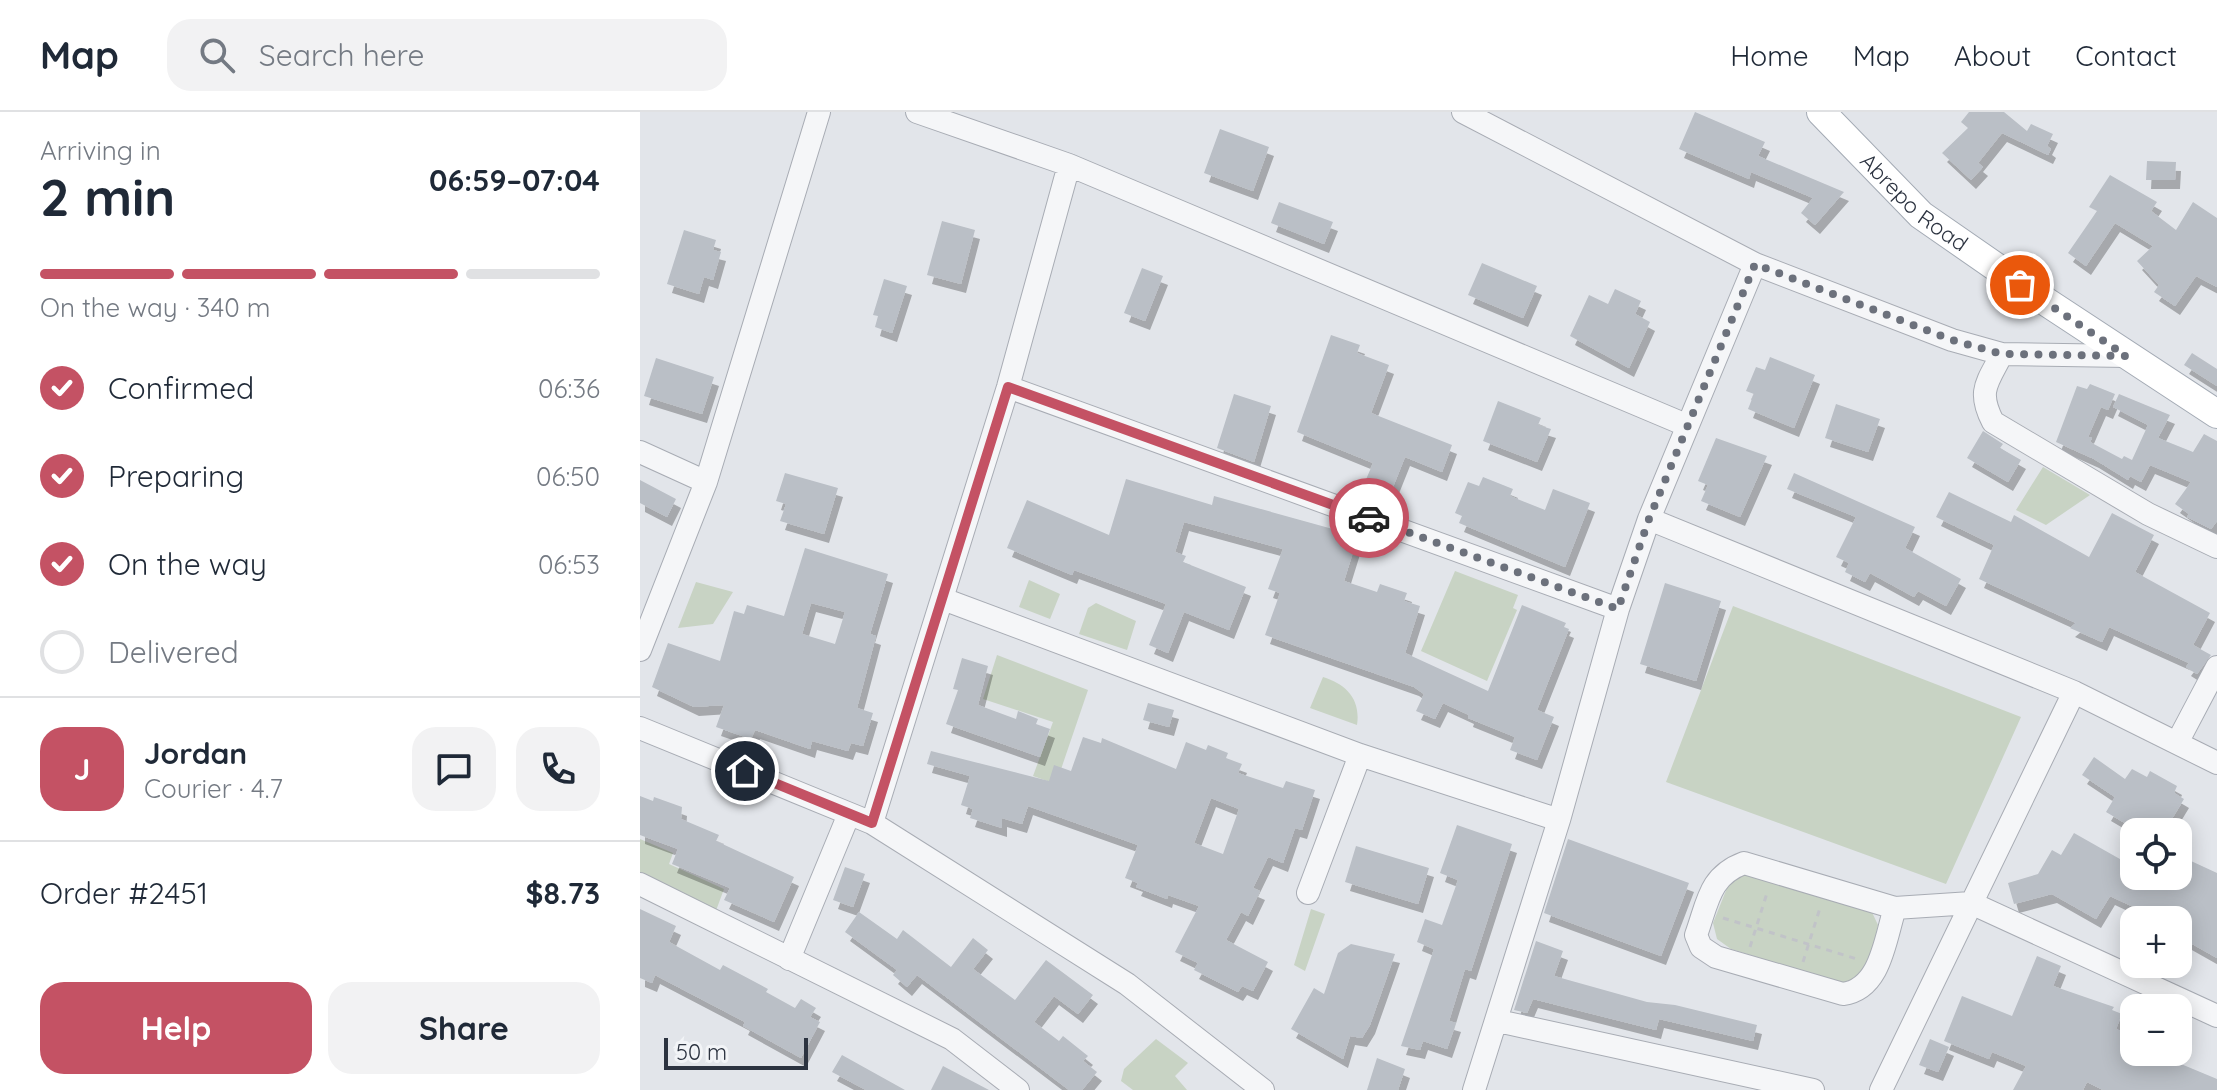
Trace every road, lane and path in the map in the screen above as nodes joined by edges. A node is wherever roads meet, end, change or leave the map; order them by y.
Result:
1 (819, 112) edge
2 (917, 112) edge
3 (1463, 112) edge
4 (1821, 112) edge
5 (1069, 165) junction
6 (1755, 264) junction
7 (2002, 354) junction
8 (2126, 356) junction
9 (1008, 387) junction
10 (2217, 414) edge
11 (1686, 425) junction
12 (640, 452) edge
13 (706, 482) junction
14 (1649, 519) junction
15 (2217, 547) edge
16 (943, 599) junction
17 (1618, 609) junction
18 (640, 650) edge
19 (2217, 667) edge
20 (2074, 692) junction
21 (640, 728) edge
22 (2178, 741) junction
23 (1360, 755) junction
24 (2217, 763) edge
25 (849, 814) junction
26 (1559, 820) junction
27 (872, 823) junction
28 (1774, 872) junction
29 (640, 884) edge
30 (1826, 888) junction
31 (1308, 893) dead end
32 (1971, 903) junction
33 (1895, 908) junction
34 (1704, 912) junction
35 (1755, 928) junction
36 (1808, 944) junction
37 (789, 959) junction
38 (1877, 965) junction
39 (1745, 966) junction
40 (1797, 981) junction
41 (2217, 1016) edge
42 (1498, 1021) junction
43 (1018, 1090) edge
44 (1263, 1090) edge
45 (1474, 1090) edge
46 (1813, 1090) edge
47 (1881, 1090) edge

1 - 13 street
2 - 5 street
3 - 6 street
4 - 8 main road, Abrepo Road
5 - 9 street
5 - 11 street
6 - 7 street
6 - 11 street
7 - 8 street
7 - 15 street
8 - 10 main road, Abrepo Road
9 - 16 street
9 - 17 street
11 - 14 street
12 - 13 street
13 - 18 street
14 - 17 street
14 - 20 street
16 - 23 street
16 - 27 street
17 - 26 street
19 - 22 street
20 - 22 street
20 - 32 street
21 - 25 street
22 - 24 street
23 - 26 street
23 - 31 street
25 - 27 street
25 - 37 street
26 - 42 street
27 - 44 street
28 - 30 street
28 - 34 street
28 - 35 path
29 - 37 street
30 - 33 street
30 - 36 path
32 - 33 street
32 - 41 street
32 - 47 street
33 - 38 street
34 - 35 path
34 - 39 street
35 - 36 path
35 - 39 path
36 - 38 path
36 - 40 path
37 - 43 street
38 - 40 street
39 - 40 street
42 - 45 street
42 - 46 street

